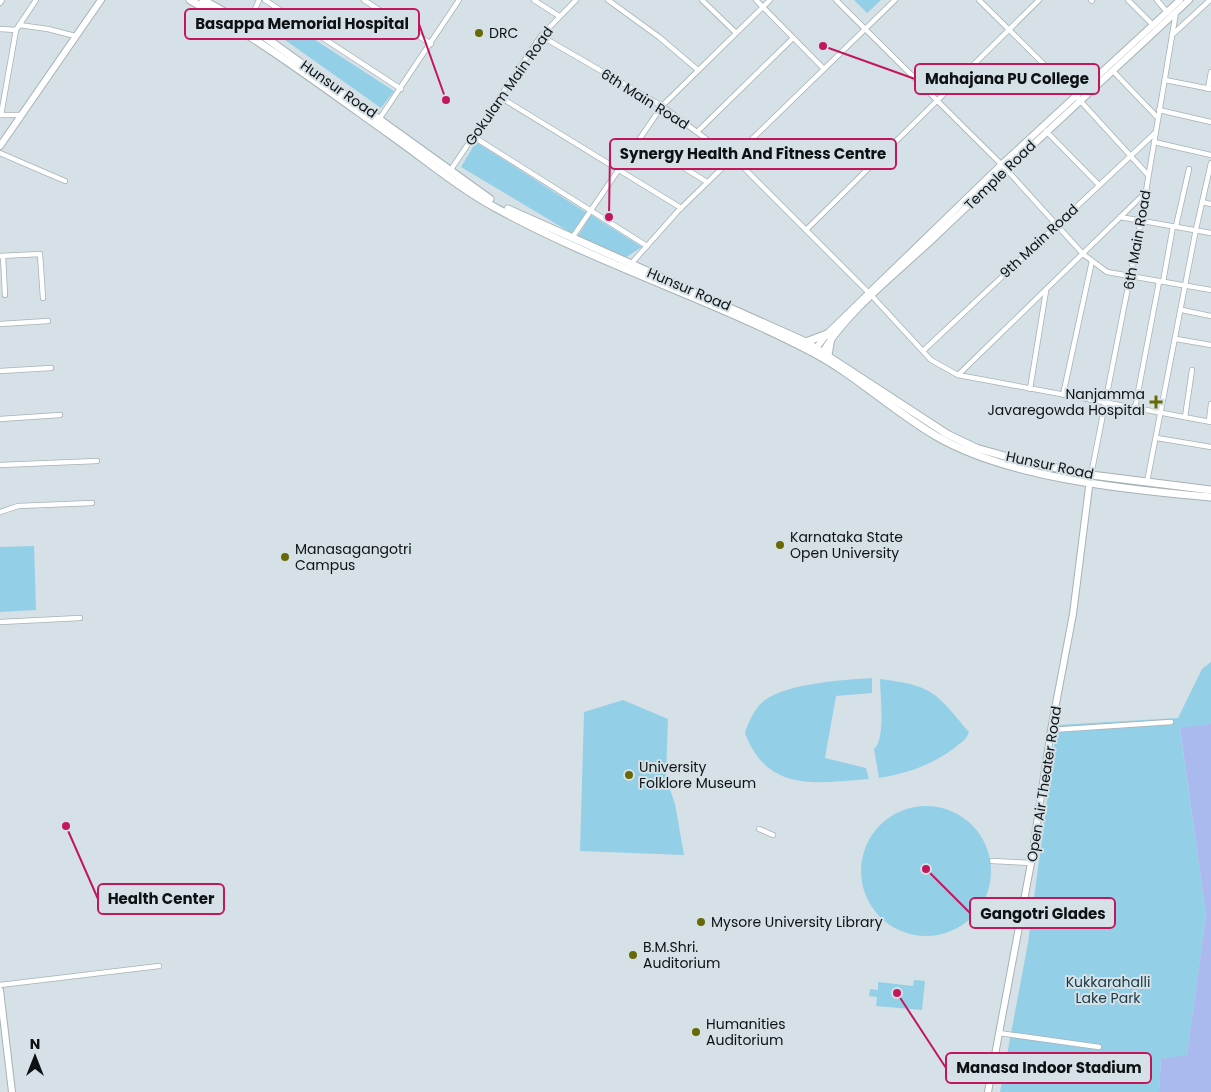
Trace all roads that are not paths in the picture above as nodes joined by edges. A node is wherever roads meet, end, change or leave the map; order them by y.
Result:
1 (36, 0) edge
2 (101, 0) edge
3 (190, 0) edge
4 (202, 0) edge
5 (259, 0) edge
6 (265, 0) edge
7 (364, 0) edge
8 (376, 0) edge
9 (459, 0) edge
10 (534, 0) edge
11 (576, 0) edge
12 (608, 0) edge
13 (702, 0) edge
14 (756, 0) edge
15 (770, 0) edge
16 (836, 0) edge
17 (895, 0) edge
18 (978, 0) edge
19 (1039, 0) edge
20 (1128, 0) edge
21 (1157, 0) edge
22 (1189, 0) edge
23 (1210, 0) edge
24 (1179, 2) edge
25 (372, 6) junction
26 (763, 6) junction
27 (1167, 12) junction
28 (1176, 12) junction
29 (559, 16) junction
30 (248, 25) junction
31 (1153, 25) junction
32 (18, 27) junction
33 (0, 29) edge
34 (865, 29) junction
35 (1008, 29) junction
36 (735, 32) junction
37 (1172, 35) junction
38 (75, 36) junction
39 (541, 36) junction
40 (793, 38) junction
41 (431, 44) junction
42 (824, 69) junction
43 (698, 70) junction
44 (1113, 71) junction
45 (1211, 72) edge
46 (1165, 80) junction
47 (400, 89) junction
48 (1210, 89) edge
49 (1075, 95) junction
50 (500, 97) junction
51 (939, 101) junction
52 (1080, 101) junction
53 (662, 106) junction
54 (1159, 110) junction
55 (0, 114) edge
56 (21, 115) junction
57 (1157, 117) junction
58 (378, 122) junction
59 (1211, 122) edge
60 (1046, 131) junction
61 (697, 132) junction
62 (1156, 132) junction
63 (474, 137) junction
64 (639, 140) junction
65 (1154, 142) junction
66 (0, 145) edge
67 (0, 153) edge
68 (1130, 155) junction
69 (1211, 155) edge
70 (732, 158) junction
71 (1211, 163) edge
72 (1004, 167) junction
73 (619, 169) junction
74 (1188, 169) dead end
75 (448, 173) junction
76 (1148, 176) junction
77 (65, 181) dead end
78 (707, 182) junction
79 (1099, 185) junction
80 (1146, 192) junction
81 (1202, 202) junction
82 (1211, 204) edge
83 (681, 208) junction
84 (591, 211) junction
85 (1120, 217) junction
86 (1141, 221) junction
87 (1057, 224) junction
88 (1175, 226) junction
89 (1196, 229) junction
90 (806, 230) junction
91 (1211, 233) edge
92 (572, 239) junction
93 (647, 246) junction
94 (1083, 254) junction
95 (1, 256) edge
96 (1092, 260) junction
97 (630, 265) junction
98 (1130, 276) junction
99 (1161, 282) junction
100 (1186, 287) junction
101 (1211, 290) edge
102 (1046, 291) junction
103 (870, 294) junction
104 (5, 295) dead end
105 (43, 298) dead end
106 (1182, 310) junction
107 (1211, 316) edge
108 (48, 321) dead end
109 (0, 324) edge
110 (829, 336) junction
111 (1176, 339) junction
112 (806, 342) junction
113 (1211, 345) edge
114 (923, 351) junction
115 (820, 353) junction
116 (51, 368) dead end
117 (1192, 370) dead end
118 (0, 371) edge
119 (958, 375) junction
120 (1030, 389) junction
121 (1063, 395) junction
122 (1106, 403) junction
123 (1211, 404) edge
124 (1135, 408) junction
125 (1162, 413) junction
126 (60, 415) dead end
127 (1185, 417) junction
128 (0, 419) edge
129 (1210, 421) edge
130 (1157, 438) junction
131 (1211, 448) edge
132 (97, 461) dead end
133 (0, 465) edge
134 (1090, 478) junction
135 (1146, 484) junction
136 (1211, 490) edge
137 (1211, 498) edge
138 (92, 503) dead end
139 (0, 512) edge
140 (80, 618) dead end
141 (0, 622) edge
142 (1171, 722) dead end
143 (1052, 730) junction
144 (759, 829) dead end
145 (773, 835) dead end
146 (992, 861) dead end
147 (1031, 863) junction
148 (159, 966) dead end
149 (0, 985) edge
150 (0, 990) edge
151 (998, 1033) junction
152 (1099, 1047) dead end
153 (12, 1092) edge
154 (988, 1092) edge

1 - 32 street
2 - 38 street
3 - 58 main road
4 - 30 main road, Hunsur Road
5 - 30 street
6 - 47 street
7 - 25 street
8 - 25 street
9 - 41 street
10 - 29 street
11 - 29 street, Gokulam Main Road
12 - 43 street
13 - 36 street
14 - 26 street
15 - 26 street
16 - 34 street
17 - 34 street
18 - 35 street
19 - 35 street
20 - 31 street
21 - 27 street
22 - 28 street, Temple Road
23 - 37 street
24 - 27 street, Temple Road
24 - 28 street, 6th Main Road
25 - 41 street
26 - 36 street
26 - 40 street
27 - 31 street, Temple Road
28 - 37 street, 6th Main Road
28 - 44 street, Temple Road
29 - 39 street, Gokulam Main Road
30 - 58 main road, Hunsur Road
31 - 49 street, Temple Road
32 - 33 street
32 - 38 street
32 - 55 street
34 - 42 street
34 - 51 street
35 - 49 street
35 - 51 street
36 - 43 street
37 - 46 street, 6th Main Road
38 - 56 street
39 - 50 street, Gokulam Main Road
39 - 53 street, 6th Main Road
40 - 42 street
40 - 61 street
41 - 47 street
42 - 70 street
43 - 53 street
44 - 52 street, Temple Road
44 - 57 street
45 - 48 street
46 - 48 street
46 - 54 street, 6th Main Road
47 - 58 street
49 - 52 street
49 - 72 street, Temple Road
50 - 63 street, Gokulam Main Road
50 - 73 street
51 - 72 street
51 - 90 street
52 - 60 street, Temple Road
52 - 68 street
53 - 61 street, 6th Main Road
53 - 64 street
54 - 57 street, 6th Main Road
54 - 59 street
55 - 56 street
56 - 66 street
57 - 62 street, 6th Main Road
58 - 75 main road, Hunsur Road
60 - 72 street, Temple Road
60 - 79 street
61 - 70 street, 6th Main Road
62 - 65 street, 6th Main Road
62 - 68 street, 9th Main Road
63 - 75 street, Gokulam Main Road
63 - 84 street
64 - 73 street
64 - 78 street
65 - 69 street
65 - 76 street, 6th Main Road
67 - 77 street
68 - 76 street
68 - 79 street, 9th Main Road
70 - 78 street
70 - 90 street, 6th Main Road
71 - 81 street
72 - 87 street
72 - 103 street, Temple Road
73 - 83 street
73 - 84 street
74 - 88 street
75 - 92 main road, Hunsur Road
75 - 115 main road
76 - 80 street, 6th Main Road
78 - 83 street
79 - 87 street, 9th Main Road
80 - 85 street
80 - 86 street, 6th Main Road
81 - 82 street
81 - 89 street
83 - 93 street
84 - 92 street
84 - 93 street
85 - 86 street
85 - 94 street
86 - 88 street
86 - 98 street, 6th Main Road
87 - 94 street
87 - 114 street, 9th Main Road
88 - 89 street
88 - 99 street
89 - 91 street
89 - 100 street
90 - 103 street, 6th Main Road
92 - 97 main road, Hunsur Road
93 - 97 street
94 - 96 street
94 - 102 street
95 - 104 street
95 - 105 street
96 - 98 street
96 - 121 street
97 - 112 main road, Hunsur Road
98 - 99 street
98 - 122 street, 6th Main Road
99 - 100 street
99 - 124 street
100 - 101 street
100 - 106 street
102 - 119 street
102 - 120 street
103 - 110 street, Temple Road
103 - 114 street, 6th Main Road
106 - 107 street
106 - 111 street
108 - 109 street
110 - 112 main road
110 - 115 main road
110 - 115 street, Temple Road
111 - 113 street
111 - 125 street
112 - 115 main road, Hunsur Road
114 - 119 street, 6th Main Road
115 - 134 main road, Hunsur Road
116 - 118 street
117 - 127 street
119 - 120 street, 6th Main Road
120 - 121 street, 6th Main Road
121 - 122 street, 6th Main Road
122 - 124 street, 6th Main Road
122 - 134 street, 6th Main Road
123 - 129 street
124 - 125 street, 6th Main Road
125 - 127 street, 6th Main Road
125 - 130 street
126 - 128 street
127 - 129 street, 6th Main Road
130 - 131 street
130 - 135 street
132 - 133 street
134 - 135 main road, Hunsur Road
134 - 137 main road
134 - 143 street, Open Air Theater Road
135 - 136 main road, Hunsur Road
138 - 139 street
140 - 141 street
142 - 143 street
143 - 147 street, Open Air Theater Road
144 - 145 street
146 - 147 street
147 - 151 street, Open Air Theater Road
148 - 149 street
150 - 153 street
151 - 152 street
151 - 154 street, Open Air Theater Road

